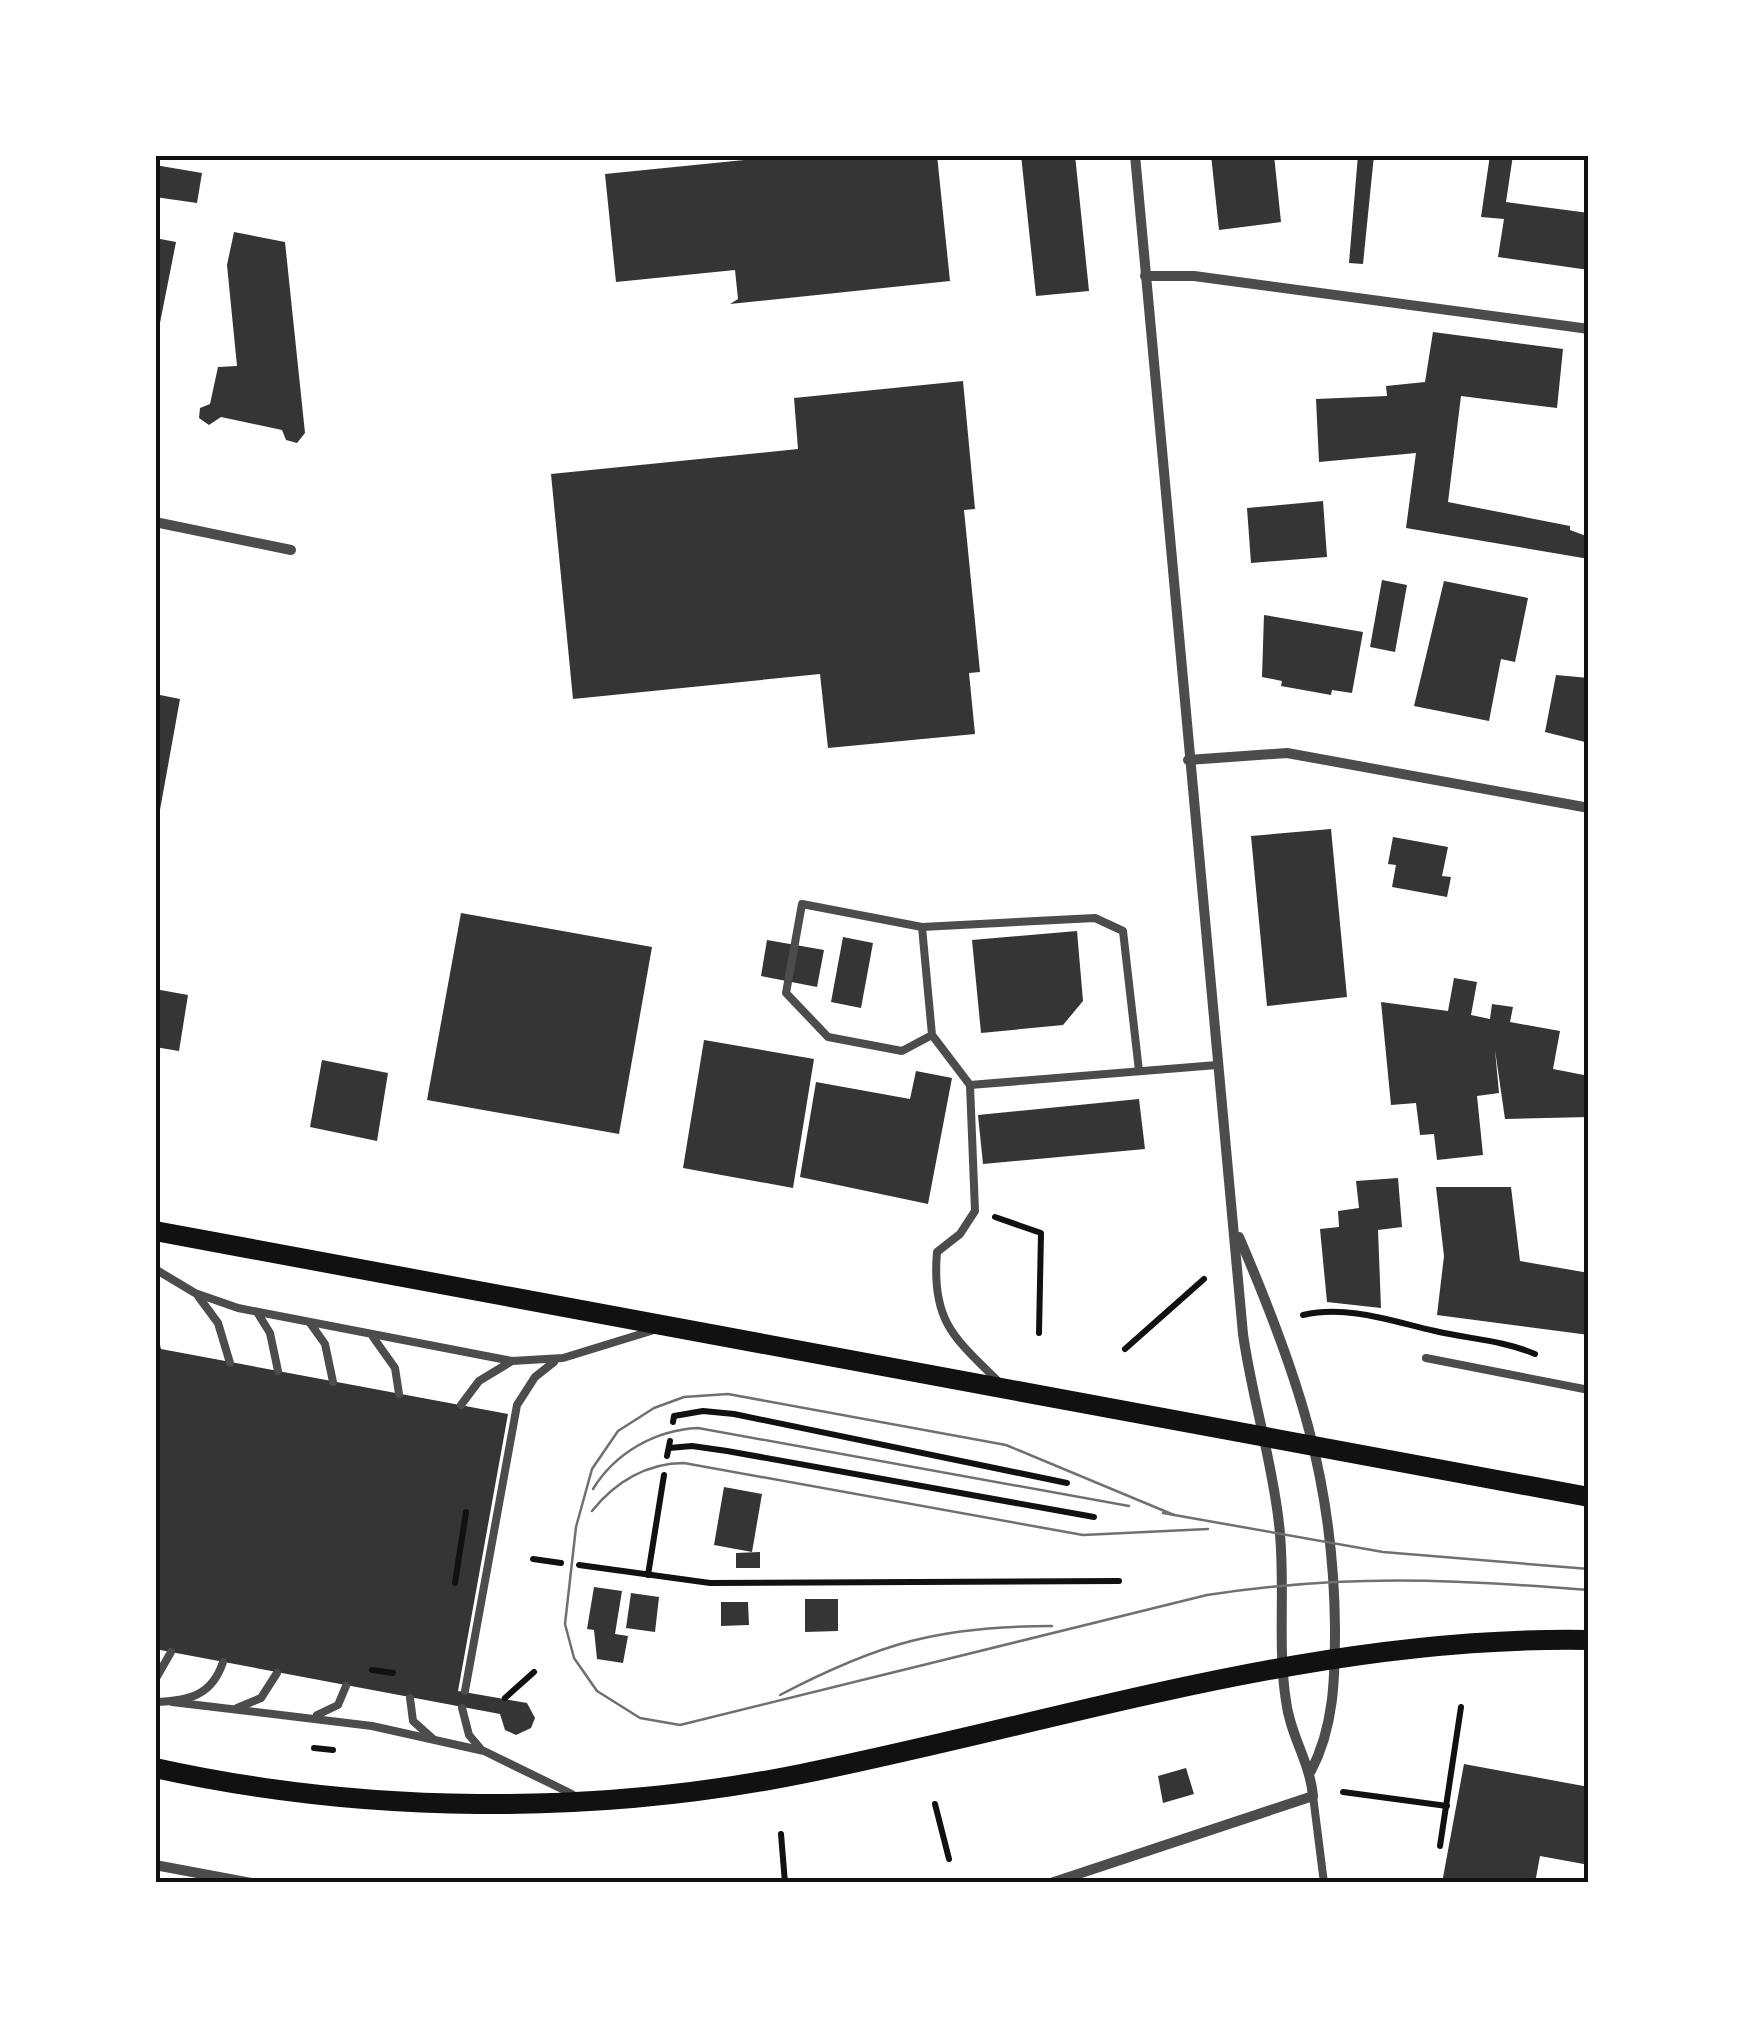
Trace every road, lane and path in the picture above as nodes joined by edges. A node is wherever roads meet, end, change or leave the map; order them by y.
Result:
1 (1134, 155) edge
2 (1145, 276) junction
3 (1589, 330) edge
4 (155, 522) edge
5 (291, 550) dead end
6 (1188, 760) junction
7 (1589, 808) edge
8 (922, 927) junction
9 (932, 1036) junction
10 (1218, 1064) junction
11 (1139, 1071) junction
12 (970, 1086) junction
13 (975, 1211) junction
14 (1235, 1228) junction
15 (155, 1230) edge
16 (155, 1268) edge
17 (1204, 1279) dead end
18 (195, 1293) junction
19 (257, 1312) junction
20 (1302, 1315) dead end
21 (306, 1322) junction
22 (684, 1327) junction
23 (366, 1333) junction
24 (1039, 1333) dead end
25 (1125, 1349) dead end
26 (563, 1358) junction
27 (1426, 1358) dead end
28 (1546, 1358) dead end
29 (512, 1361) junction
30 (230, 1362) dead end
31 (278, 1371) dead end
32 (333, 1382) dead end
33 (1003, 1386) junction
34 (1589, 1390) edge
35 (399, 1394) dead end
36 (461, 1405) dead end
37 (672, 1422) dead end
38 (1267, 1435) junction
39 (1315, 1445) junction
40 (669, 1448) dead end
41 (664, 1474) dead end
42 (1067, 1483) dead end
43 (1589, 1497) edge
44 (466, 1512) dead end
45 (1094, 1518) dead end
46 (533, 1559) dead end
47 (562, 1563) dead end
48 (580, 1566) dead end
49 (648, 1575) junction
50 (1119, 1581) dead end
51 (455, 1583) dead end
52 (1589, 1640) edge
53 (171, 1652) dead end
54 (1335, 1657) junction
55 (223, 1662) dead end
56 (1284, 1664) junction
57 (372, 1670) dead end
58 (277, 1672) dead end
59 (534, 1672) dead end
60 (393, 1674) dead end
61 (155, 1680) edge
62 (346, 1686) dead end
63 (465, 1691) dead end
64 (410, 1698) dead end
65 (505, 1698) dead end
66 (155, 1702) edge
67 (172, 1702) junction
68 (233, 1708) junction
69 (462, 1708) dead end
70 (1461, 1708) dead end
71 (308, 1717) junction
72 (441, 1742) junction
73 (314, 1748) dead end
74 (333, 1750) dead end
75 (484, 1751) junction
76 (155, 1768) edge
77 (1311, 1772) junction
78 (1343, 1792) dead end
79 (1313, 1796) junction
80 (598, 1798) junction
81 (936, 1804) dead end
82 (1447, 1806) junction
83 (780, 1834) dead end
84 (1440, 1846) dead end
85 (949, 1860) dead end
86 (155, 1865) edge
87 (1087, 1878) edge
88 (251, 1883) edge
89 (785, 1883) edge
90 (1051, 1883) edge
91 (1324, 1883) edge

1 - 2 street
2 - 3 street
2 - 6 street
4 - 5 street
6 - 7 street
6 - 10 street
8 - 9 lane
8 - 9 lane
8 - 11 lane
9 - 12 lane
10 - 11 lane
10 - 14 street
11 - 12 lane
12 - 13 lane
13 - 24 path
13 - 33 lane
14 - 38 street
14 - 39 street
15 - 22 main road
16 - 18 lane
17 - 25 path
18 - 19 lane
18 - 30 lane
19 - 21 lane
19 - 31 lane
20 - 28 path
21 - 23 lane
21 - 32 lane
22 - 26 lane
22 - 33 main road
23 - 29 lane
23 - 35 lane
26 - 29 lane
26 - 63 lane
27 - 34 lane
29 - 36 lane
33 - 38 main road
37 - 42 path
38 - 39 main road
38 - 56 street
39 - 43 main road
39 - 54 street
40 - 45 path
41 - 49 path
44 - 51 path
46 - 47 path
48 - 49 path
49 - 50 path
52 - 54 main road
53 - 61 lane
54 - 56 main road
54 - 77 street
55 - 67 lane
56 - 77 street
56 - 80 main road
57 - 60 path
58 - 68 lane
59 - 65 path
62 - 71 lane
64 - 72 lane
66 - 67 lane
67 - 68 lane
68 - 71 lane
69 - 75 lane
70 - 82 path
71 - 72 lane
72 - 75 lane
73 - 74 path
75 - 80 lane
76 - 80 main road
77 - 79 street
78 - 82 path
79 - 87 street
79 - 91 lane
81 - 85 path
82 - 84 path
83 - 89 path
86 - 88 street
87 - 90 street

